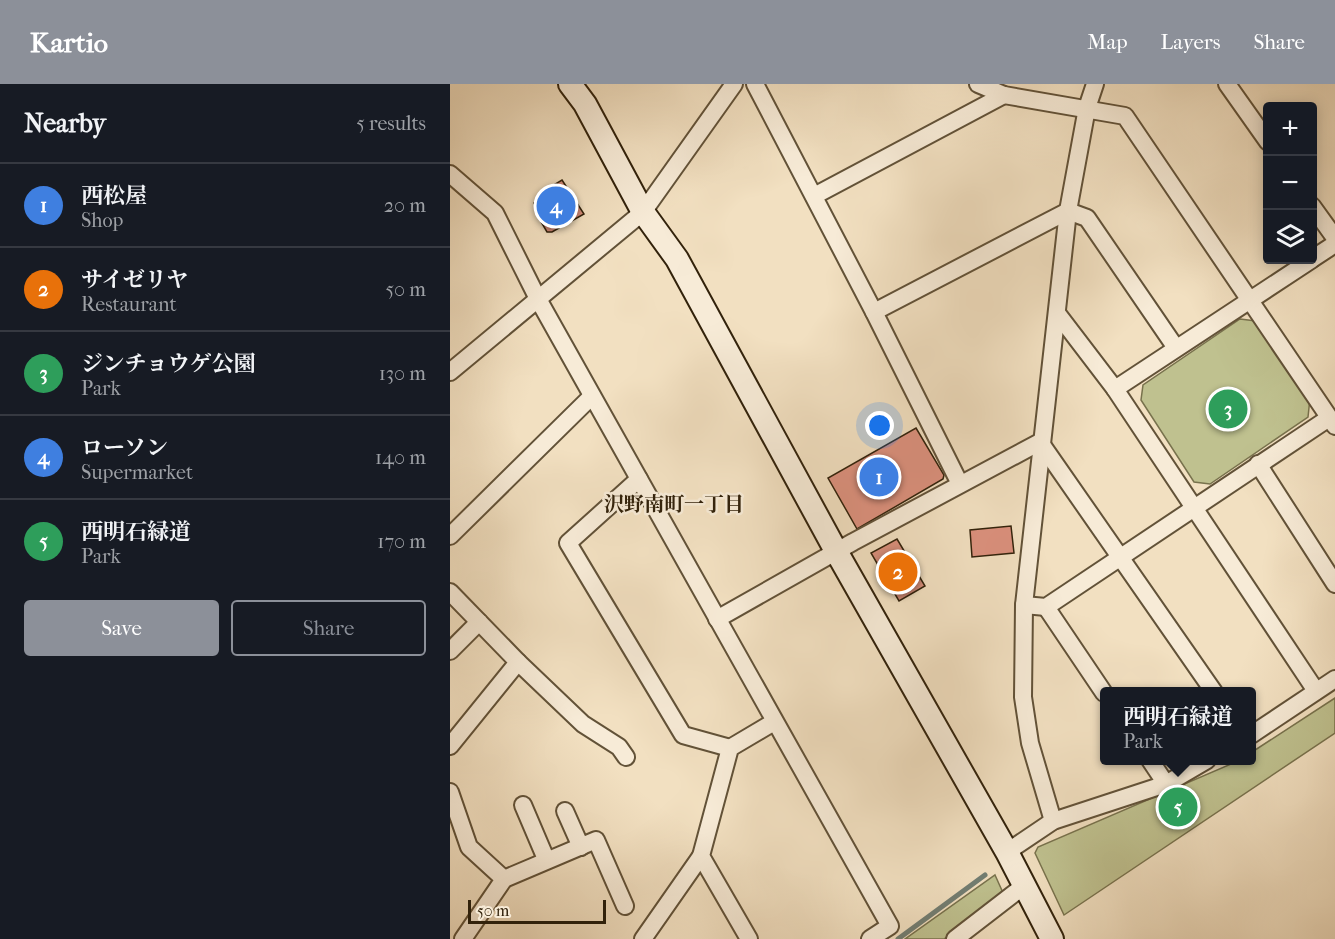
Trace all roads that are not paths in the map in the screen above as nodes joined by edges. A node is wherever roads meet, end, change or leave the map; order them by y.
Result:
1 (570, 84) edge
2 (734, 84) edge
3 (754, 84) edge
4 (978, 84) edge
5 (1095, 84) edge
6 (1227, 84) edge
7 (1004, 95) junction
8 (1087, 108) junction
9 (1263, 135) edge
10 (450, 174) edge
11 (814, 196) junction
12 (1315, 210) edge
13 (1068, 211) junction
14 (643, 212) junction
15 (1335, 238) edge
16 (1335, 244) edge
17 (1317, 256) edge
18 (1305, 264) edge
19 (538, 299) junction
20 (1251, 300) junction
21 (874, 312) junction
22 (1058, 313) junction
23 (1176, 348) junction
24 (450, 372) edge
25 (1115, 388) junction
26 (592, 396) junction
27 (1332, 422) edge
28 (1041, 442) junction
29 (1258, 464) junction
30 (639, 479) junction
31 (960, 484) junction
32 (1193, 507) junction
33 (450, 536) edge
34 (836, 551) junction
35 (1121, 556) junction
36 (1335, 584) edge
37 (450, 592) edge
38 (1024, 605) junction
39 (1046, 606) junction
40 (717, 619) junction
41 (479, 622) junction
42 (450, 651) edge
43 (518, 662) junction
44 (1335, 679) edge
45 (1100, 687) edge
46 (1211, 687) edge
47 (1316, 691) junction
48 (774, 722) junction
49 (1256, 732) edge
50 (450, 746) edge
51 (730, 748) junction
52 (626, 757) dead end
53 (1153, 765) edge
54 (1198, 765) edge
55 (1166, 784) junction
56 (450, 792) edge
57 (523, 805) dead end
58 (565, 811) dead end
59 (1053, 821) junction
60 (580, 847) junction
61 (1007, 852) junction
62 (701, 856) junction
63 (546, 859) junction
64 (504, 879) junction
65 (1025, 885) junction
66 (625, 906) dead end
67 (464, 939) edge
68 (643, 939) edge
69 (749, 939) edge
70 (870, 939) edge
71 (955, 939) edge
72 (1052, 939) edge

1 - 14 street
2 - 14 street
3 - 11 street
4 - 7 street
5 - 8 street
6 - 9 street
7 - 8 street
7 - 11 street
8 - 13 street
8 - 20 street
10 - 19 street
11 - 21 street
12 - 15 street
13 - 21 street
13 - 22 street
13 - 23 street
14 - 19 street
14 - 34 street
16 - 17 street
18 - 20 street
19 - 24 street
19 - 26 street
20 - 23 street
20 - 27 street
21 - 31 street
22 - 25 street
22 - 28 street
23 - 25 street
25 - 32 street
26 - 30 street
26 - 33 street
27 - 29 street
28 - 31 street
28 - 35 street
28 - 38 street
29 - 32 street
29 - 36 street
30 - 40 street
30 - 51 street
31 - 34 street
32 - 35 street
32 - 47 street
34 - 40 street
34 - 61 street
35 - 39 street
35 - 46 street
37 - 41 street
38 - 39 street
38 - 59 street
39 - 45 street
40 - 48 street
41 - 42 street
41 - 43 street
43 - 50 street
43 - 52 street
44 - 47 street
47 - 49 street
48 - 51 street
48 - 70 street
51 - 62 street
53 - 55 street
54 - 55 street
55 - 59 street
56 - 64 street
57 - 63 street
58 - 60 street
59 - 61 street
60 - 63 street
60 - 66 street
61 - 65 street
62 - 68 street
62 - 69 street
63 - 64 street
64 - 67 street
65 - 71 street
65 - 72 street

